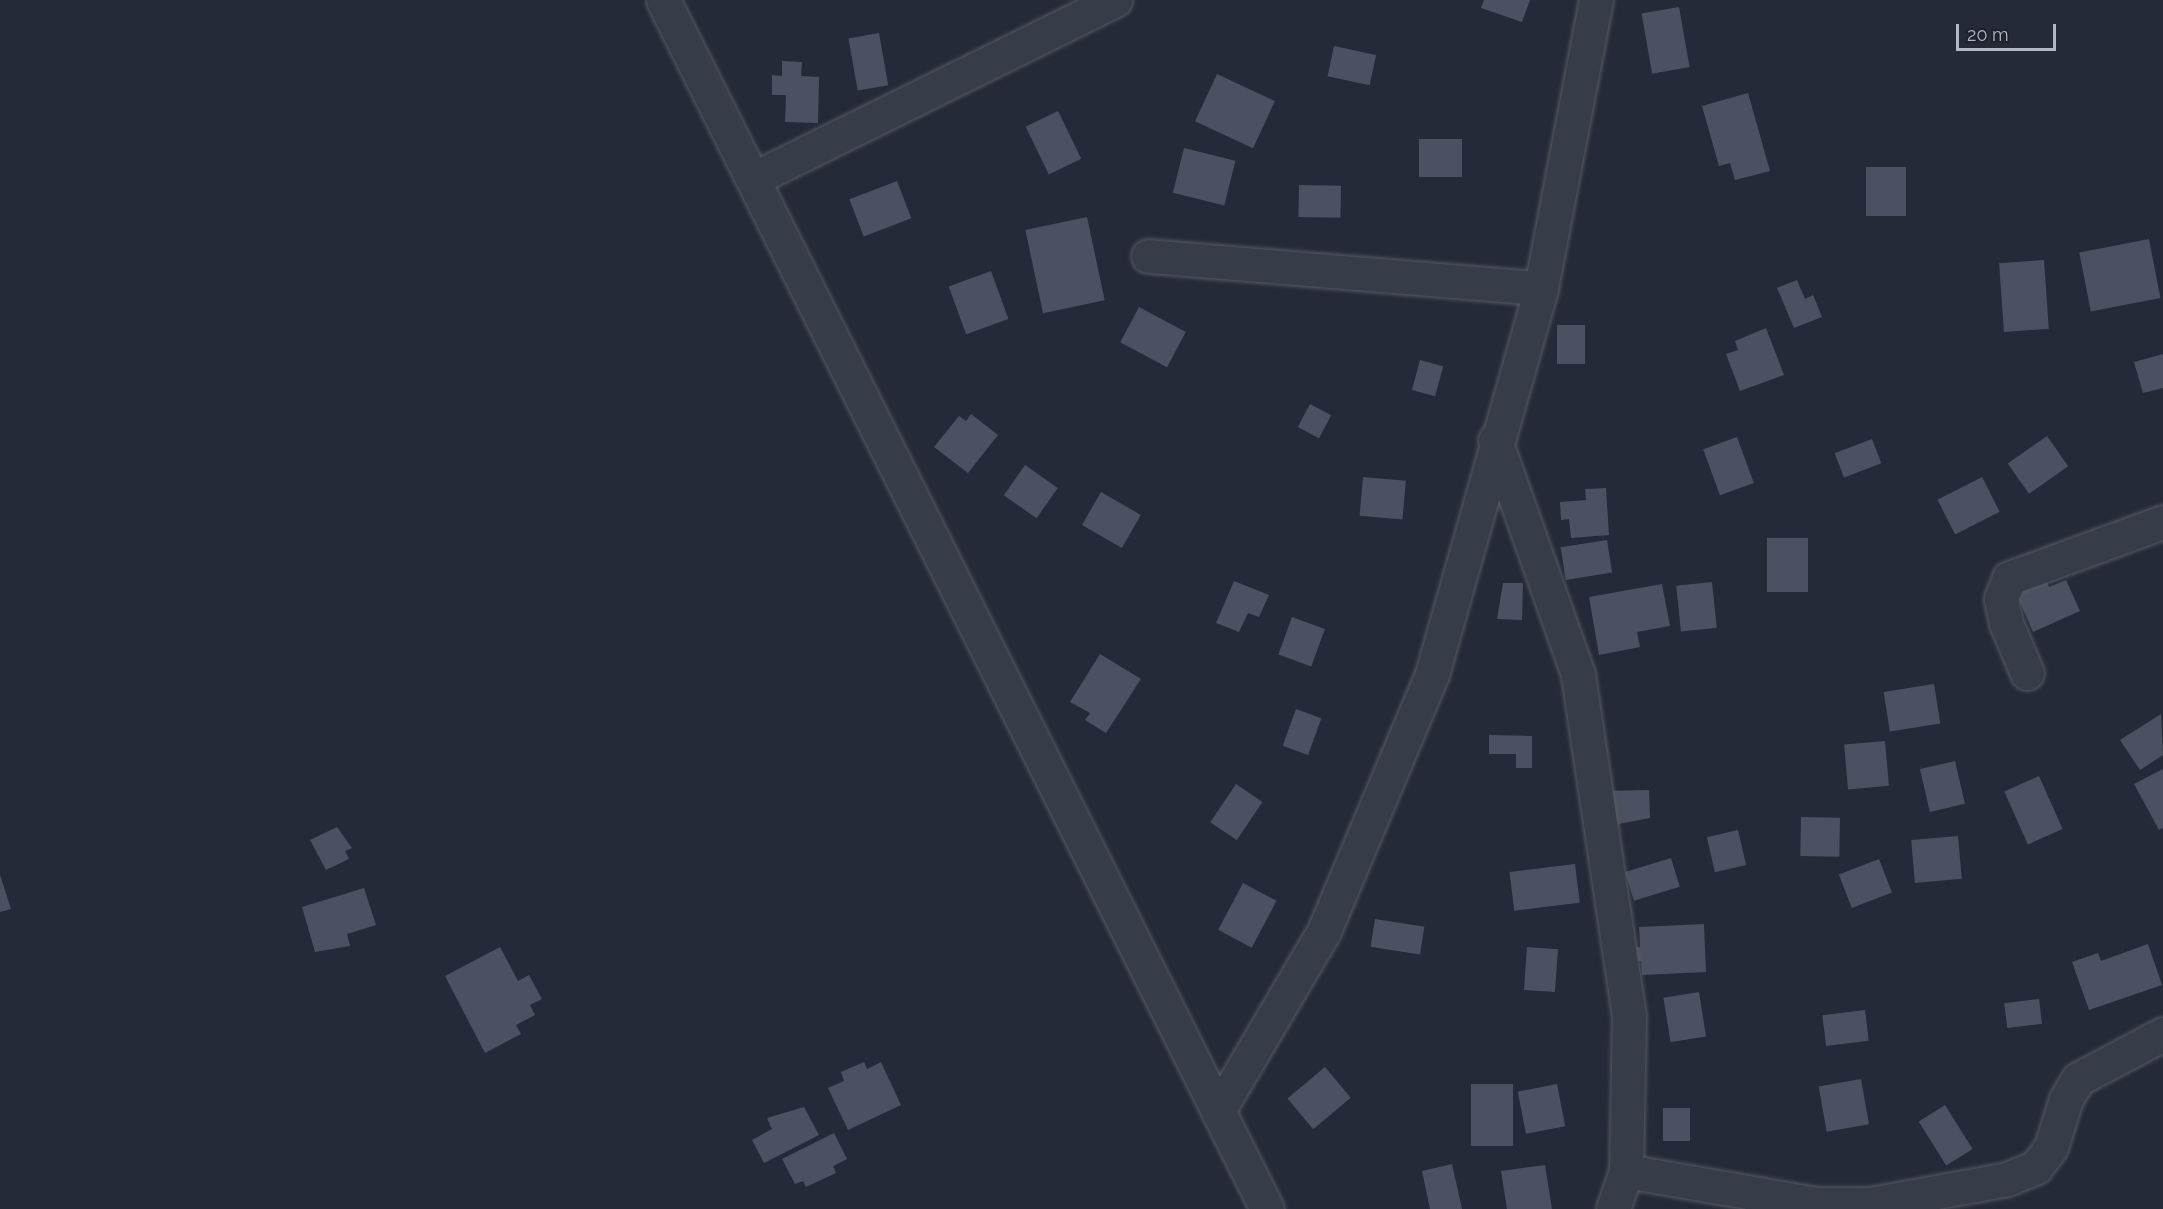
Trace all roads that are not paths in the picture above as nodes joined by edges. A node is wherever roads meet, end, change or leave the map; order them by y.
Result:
1 (663, 0) edge
2 (1115, 0) edge
3 (1596, 0) edge
4 (753, 179) junction
5 (1148, 256) dead end
6 (1541, 288) junction
7 (1495, 440) junction
8 (2163, 522) edge
9 (2027, 673) dead end
10 (2163, 1034) edge
11 (1218, 1111) junction
12 (1626, 1172) junction
13 (1267, 1209) edge
14 (1613, 1209) edge

1 - 4 street
2 - 4 street
3 - 6 street
4 - 11 street
5 - 6 street
6 - 7 street
7 - 11 street
7 - 12 street
8 - 9 street
10 - 12 street
11 - 13 street
12 - 14 street

